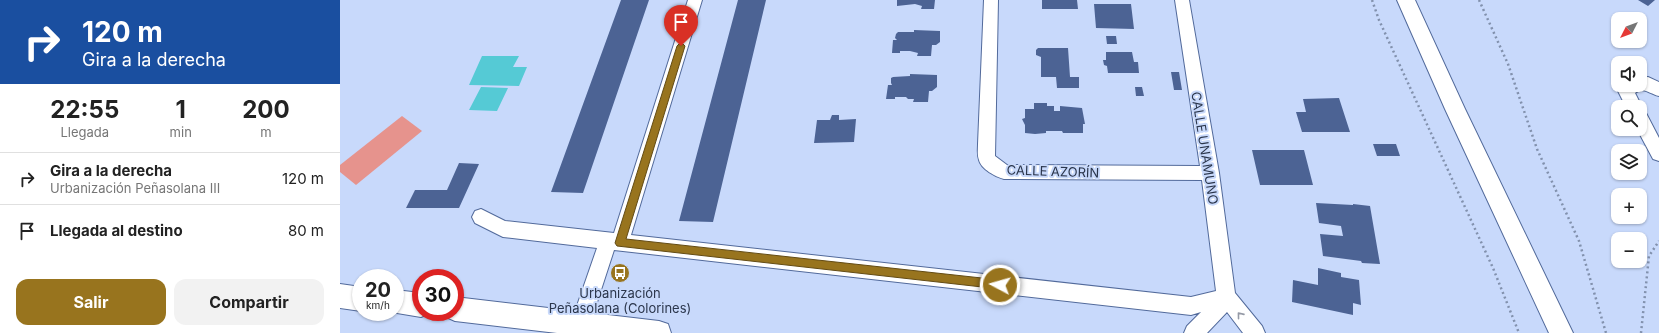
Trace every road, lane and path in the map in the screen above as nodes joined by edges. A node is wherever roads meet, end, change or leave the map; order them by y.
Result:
1 (695, 0) edge
2 (991, 0) edge
3 (1182, 0) edge
4 (1372, 0) edge
5 (1406, 0) edge
6 (1479, 0) edge
7 (1647, 83) edge
8 (1659, 90) edge
9 (1647, 131) edge
10 (1659, 154) edge
11 (1210, 173) junction
12 (481, 217) dead end
13 (1659, 241) edge
14 (614, 242) junction
15 (340, 296) edge
16 (1226, 297) junction
17 (352, 298) edge
18 (464, 310) edge
19 (581, 324) junction
20 (659, 333) edge
21 (1194, 333) edge
22 (1255, 333) edge
23 (1519, 333) edge
24 (1561, 333) edge
25 (1606, 333) edge
26 (1641, 333) edge

1 - 14 street
2 - 11 street, CALLE AZORÍN
3 - 11 street, CALLE UNAMUNO
4 - 23 path
5 - 24 street
6 - 25 path
7 - 8 street
9 - 10 street
11 - 16 street, CALLE UNAMUNO
12 - 14 street
13 - 26 path
14 - 16 street
14 - 19 street
15 - 17 highway
16 - 21 street
22 -> 16 street
18 - 19 highway
19 - 20 highway

